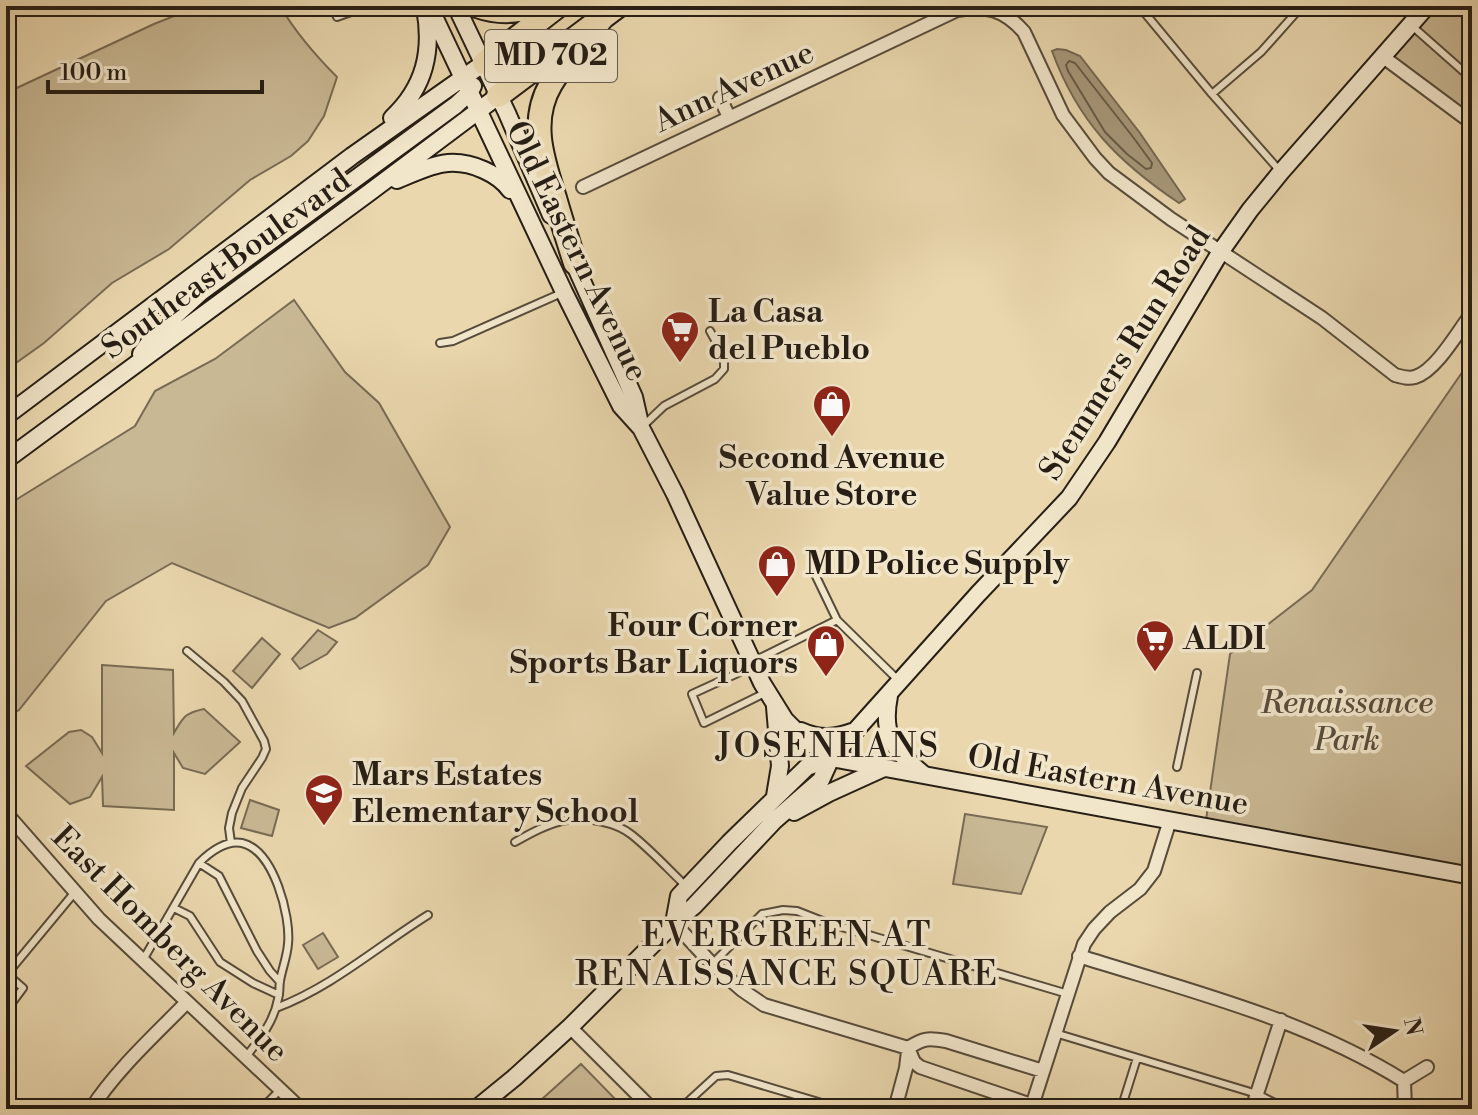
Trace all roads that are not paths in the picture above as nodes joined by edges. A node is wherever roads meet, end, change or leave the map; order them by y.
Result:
1 (332, 6) edge
2 (368, 6) edge
3 (427, 6) edge
4 (456, 6) edge
5 (477, 6) edge
6 (534, 6) edge
7 (558, 6) edge
8 (1139, 6) edge
9 (1302, 6) edge
10 (1427, 6) edge
11 (611, 11) edge
12 (1410, 25) junction
13 (1382, 56) junction
14 (484, 63) junction
15 (1472, 79) edge
16 (467, 84) junction
17 (1212, 94) junction
18 (498, 96) junction
19 (720, 98) dead end
20 (478, 111) junction
21 (729, 117) junction
22 (1472, 123) edge
23 (352, 156) junction
24 (1281, 172) junction
25 (583, 187) dead end
26 (370, 192) junction
27 (528, 216) junction
28 (1221, 251) junction
29 (575, 263) junction
30 (564, 292) junction
31 (1472, 313) edge
32 (710, 331) dead end
33 (440, 343) dead end
34 (131, 368) junction
35 (6, 416) edge
36 (641, 428) junction
37 (6, 460) edge
38 (811, 566) dead end
39 (837, 620) junction
40 (187, 651) dead end
41 (753, 664) junction
42 (1197, 673) dead end
43 (894, 688) junction
44 (771, 698) junction
45 (793, 728) junction
46 (856, 730) junction
47 (831, 758) junction
48 (1177, 767) dead end
49 (884, 768) junction
50 (924, 775) junction
51 (775, 796) junction
52 (8, 820) edge
53 (1170, 820) junction
54 (774, 821) junction
55 (515, 842) dead end
56 (231, 843) junction
57 (199, 863) junction
58 (1472, 876) edge
59 (687, 887) junction
60 (75, 892) junction
61 (174, 908) junction
62 (428, 915) dead end
63 (674, 923) junction
64 (1079, 956) junction
65 (143, 960) junction
66 (712, 964) junction
67 (280, 982) junction
68 (1068, 994) junction
69 (279, 995) junction
70 (187, 1002) junction
71 (276, 1008) junction
72 (6, 1011) edge
73 (1281, 1020) junction
74 (570, 1027) junction
75 (1055, 1033) junction
76 (908, 1048) junction
77 (245, 1058) junction
78 (1137, 1058) junction
79 (1427, 1067) dead end
80 (1043, 1071) junction
81 (1404, 1081) junction
82 (280, 1090) junction
83 (1257, 1094) junction
84 (645, 1107) edge
85 (1038, 1107) edge
86 (91, 1109) edge
87 (261, 1109) edge
88 (301, 1109) edge
89 (476, 1109) edge
90 (680, 1109) edge
91 (842, 1109) edge
92 (895, 1109) edge
93 (1121, 1109) edge
94 (1252, 1109) edge
95 (1287, 1109) edge
96 (1405, 1109) edge

1 - 2 lane
3 - 16 street, Old Eastern Avenue
3 - 23 street
4 - 14 street, Old Eastern Avenue
5 - 6 highway
7 - 14 highway, MD 702
8 - 17 lane
9 - 17 lane
10 - 12 street, Stemmers Run Road
11 - 18 highway, MD 702
11 - 29 highway
12 - 13 street, Stemmers Run Road
12 - 15 lane
13 - 22 street
13 - 24 street, Stemmers Run Road
14 - 16 street
14 - 18 street, Old Eastern Avenue
16 - 20 street, Old Eastern Avenue
16 - 23 street, Southeast Boulevard / MD 702
16 - 34 street
17 - 24 lane
18 - 20 street, MD 702
18 - 29 street, Old Eastern Avenue
19 - 21 street
20 - 26 street, Southeast Boulevard / MD 702
20 - 27 street, Old Eastern Avenue
21 - 25 street, Ann Avenue
21 - 28 street, Ann Avenue
23 - 35 street, Southeast Boulevard / MD 702
24 - 28 street, Stemmers Run Road
26 - 27 street
26 - 34 street, Southeast Boulevard / MD 702
27 - 30 street, Old Eastern Avenue
28 - 31 street, Ann Avenue
28 - 43 street, Stemmers Run Road
29 - 36 street, Old Eastern Avenue
30 - 33 lane
30 - 36 street, Old Eastern Avenue
32 - 36 lane
34 - 37 street, Southeast Boulevard / MD 702
36 - 41 street, Old Eastern Avenue
38 - 39 lane
39 - 41 lane
39 - 43 lane
40 - 56 lane
41 - 44 street, Old Eastern Avenue
41 - 44 lane
42 - 48 lane
43 - 46 street, Stemmers Run Road
43 - 50 street
44 - 45 street, Old Eastern Avenue
44 - 51 street
45 - 46 street
45 - 47 street, Old Eastern Avenue
46 - 47 street, Stemmers Run Road
47 - 49 street, Old Eastern Avenue
47 - 51 street
47 - 54 street
49 - 50 street, Old Eastern Avenue
49 - 54 street
50 - 53 street, Old Eastern Avenue
51 - 59 street
52 - 60 street, East Homberg Avenue
53 - 58 street, Old Eastern Avenue
53 - 64 street
54 - 63 street
55 - 59 lane
56 - 57 lane
56 - 67 lane
57 - 61 lane
57 - 67 lane
59 - 63 street
60 - 65 street, East Homberg Avenue
60 - 72 lane
61 - 65 lane
61 - 69 lane
62 - 71 lane
63 - 66 street
63 - 74 street
64 - 68 street
64 - 73 street
65 - 70 street, East Homberg Avenue
66 - 68 lane
66 - 76 street
67 - 69 lane
68 - 75 street
69 - 71 lane
70 - 77 street, East Homberg Avenue
70 - 86 street
71 - 77 lane
73 - 81 street
73 - 83 street
74 - 84 street
74 - 89 street
75 - 78 lane
75 - 80 street
76 - 80 street
76 - 85 street
76 - 92 street
77 - 82 street, East Homberg Avenue
78 - 83 lane
78 - 93 lane
79 - 81 street
80 - 85 street
81 - 96 street
82 - 87 lane
82 - 88 street, East Homberg Avenue
83 - 94 street
83 - 95 lane
90 - 91 lane

